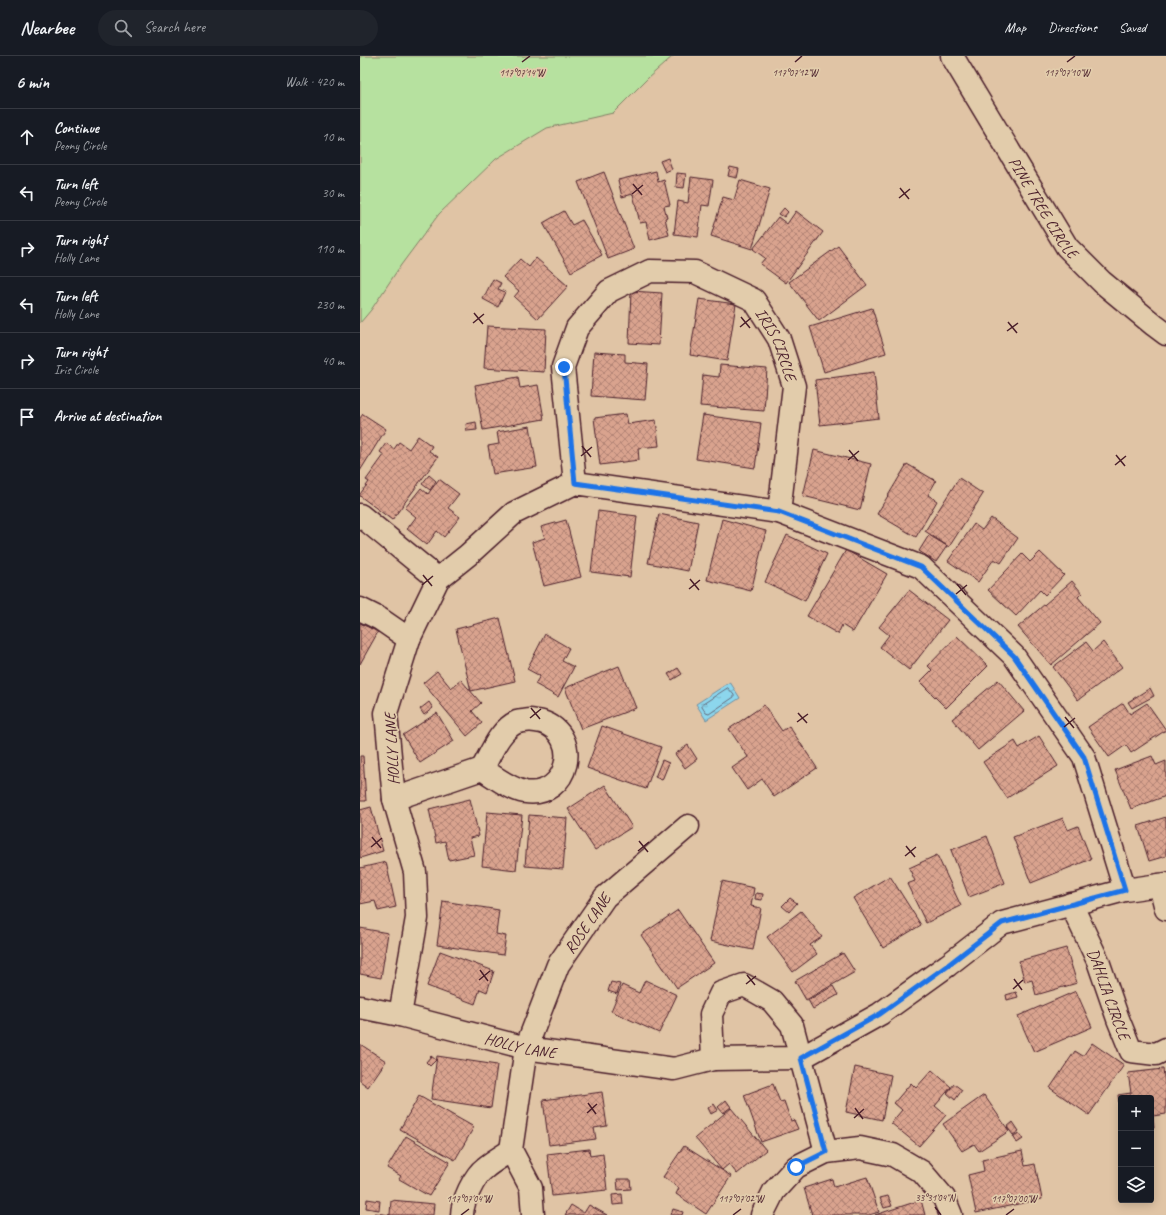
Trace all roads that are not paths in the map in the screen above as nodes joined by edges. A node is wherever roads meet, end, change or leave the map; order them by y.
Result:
1 (952, 56) edge
2 (1166, 334) edge
3 (575, 483) junction
4 (779, 512) junction
5 (360, 515) edge
6 (438, 579) junction
7 (360, 609) edge
8 (409, 639) junction
9 (482, 769) dead end
10 (394, 799) junction
11 (688, 826) dead end
12 (1163, 884) edge
13 (1125, 890) junction
14 (1071, 904) junction
15 (1166, 909) edge
16 (360, 1007) edge
17 (400, 1015) junction
18 (526, 1048) junction
19 (1166, 1049) edge
20 (801, 1058) junction
21 (713, 1059) junction
22 (511, 1150) junction
23 (826, 1152) junction
24 (462, 1215) edge
25 (533, 1215) edge
26 (762, 1215) edge
27 (951, 1215) edge

1 - 2 street, PINE TREE CIRCLE
3 - 4 street
3 - 4 street, IRIS CIRCLE
3 - 6 street, HOLLY LANE
4 - 13 street
5 - 6 street
6 - 8 street, HOLLY LANE
7 - 8 street
8 - 10 street, HOLLY LANE
9 - 10 street
10 - 17 street, HOLLY LANE
11 - 18 street, ROSE LANE
12 - 13 street, HOLLY LANE
12 - 15 street
13 - 14 street, HOLLY LANE
14 - 19 street, DAHLIA CIRCLE
14 - 20 street, HOLLY LANE
16 - 17 street
17 - 18 street, HOLLY LANE
18 - 21 street, HOLLY LANE
18 - 22 street, ROSE LANE
20 - 21 street, HOLLY LANE
20 - 21 street
20 - 23 street
22 - 24 street
22 - 25 street
23 - 26 street
23 - 27 street

